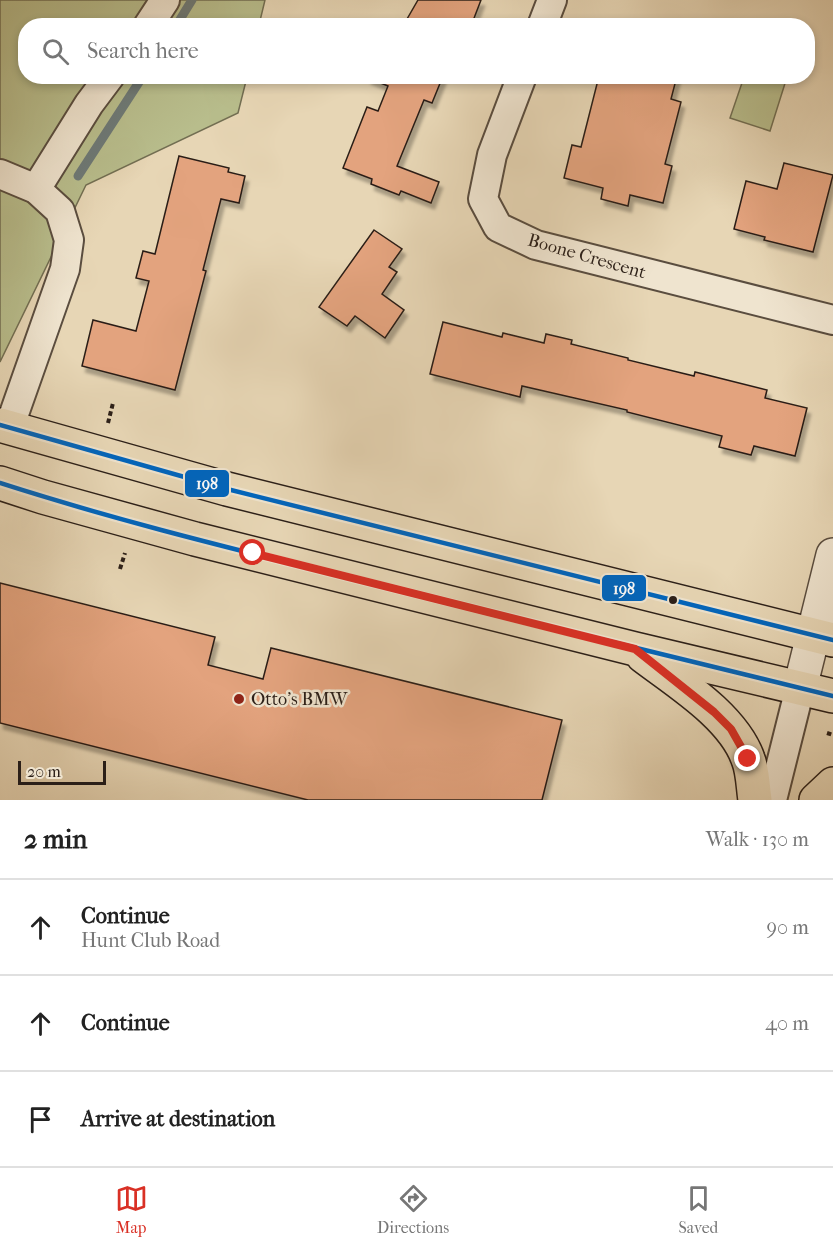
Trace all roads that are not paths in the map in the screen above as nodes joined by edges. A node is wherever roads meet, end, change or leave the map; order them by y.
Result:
1 (165, 0) edge
2 (552, 0) edge
3 (153, 18) edge
4 (545, 18) edge
5 (104, 84) edge
6 (519, 84) edge
7 (0, 174) edge
8 (36, 189) junction
9 (833, 320) edge
10 (4, 427) edge
11 (0, 483) edge
12 (833, 555) edge
13 (823, 637) edge
14 (635, 649) junction
15 (800, 688) junction
16 (833, 696) edge
17 (833, 784) edge
18 (755, 800) edge
19 (772, 800) edge
20 (816, 800) edge

1 - 3 street
2 - 4 street
5 - 8 street
6 - 9 street, Boone Crescent
7 - 8 street
8 - 10 street
10 - 13 main road
11 - 14 main road
12 - 13 street
13 - 15 street
14 - 15 main road
14 - 18 main road
15 - 16 main road
15 - 19 street
17 - 20 main road

